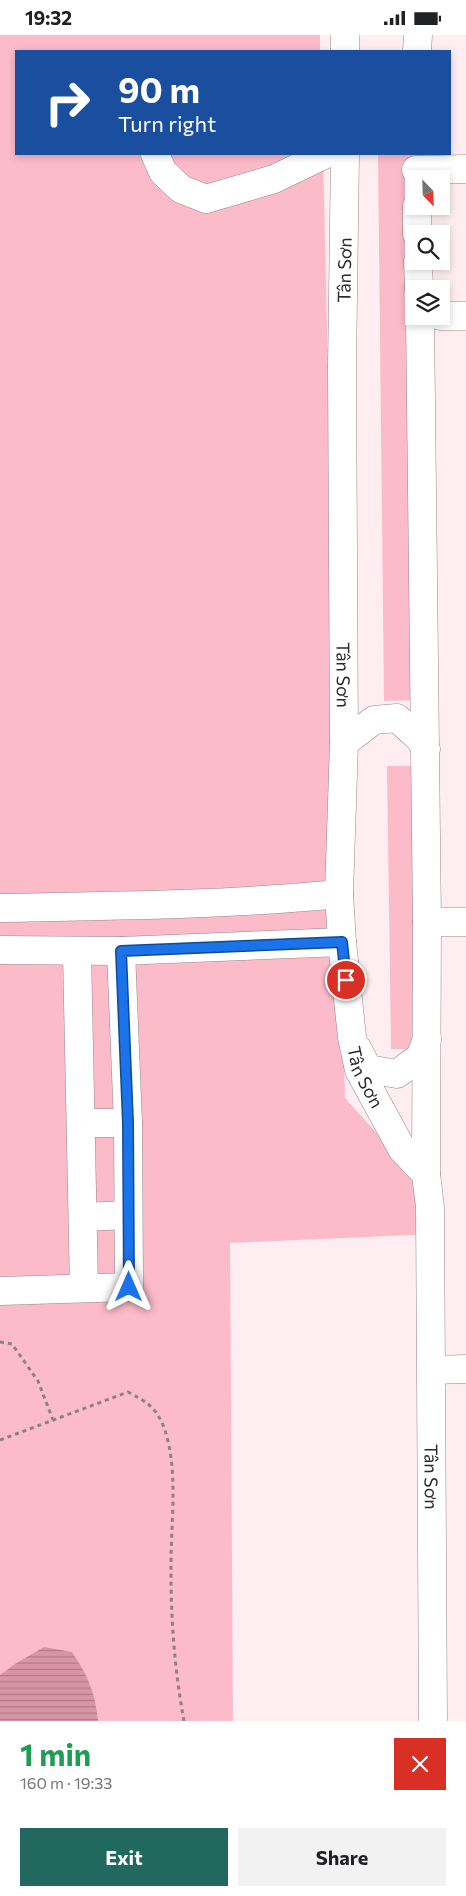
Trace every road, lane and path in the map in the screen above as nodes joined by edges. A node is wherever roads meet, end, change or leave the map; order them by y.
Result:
1 (345, 35) edge
2 (418, 35) edge
3 (345, 50) edge
4 (417, 50) edge
5 (155, 155) edge
6 (324, 155) edge
7 (345, 155) edge
8 (416, 167) edge
9 (466, 169) edge
10 (450, 316) edge
11 (466, 316) edge
12 (420, 325) edge
13 (344, 743) junction
14 (426, 749) junction
15 (339, 895) junction
16 (162, 905) junction
17 (0, 908) edge
18 (427, 922) junction
19 (466, 922) edge
20 (342, 942) junction
21 (162, 949) junction
22 (0, 950) edge
23 (121, 951) junction
24 (77, 952) junction
25 (352, 1037) junction
26 (427, 1039) junction
27 (81, 1123) junction
28 (128, 1123) junction
29 (426, 1174) junction
30 (128, 1215) junction
31 (83, 1217) junction
32 (84, 1288) junction
33 (0, 1291) edge
34 (0, 1343) edge
35 (466, 1369) edge
36 (432, 1370) junction
37 (53, 1420) junction
38 (0, 1440) edge
39 (184, 1721) edge
40 (433, 1721) edge

1 - 3 street
2 - 4 street
5 - 6 street
7 - 13 street, Tân Sơn
8 - 9 street
10 - 11 street
12 - 14 street, Tân Sơn
13 - 14 street
13 - 15 street, Tân Sơn
14 - 18 street, Tân Sơn
15 - 16 street
15 - 20 street, Tân Sơn
16 - 17 street
16 - 21 street
18 - 19 street
18 - 26 street, Tân Sơn
20 - 21 street
20 - 25 street, Tân Sơn
21 - 23 street
22 - 24 street
23 - 24 street
23 - 28 street
24 - 27 street
25 - 26 street
25 - 29 street, Tân Sơn
26 - 29 street, Tân Sơn
27 - 28 street
27 - 31 street
28 - 30 street
29 - 36 street, Tân Sơn
30 - 31 street
30 - 32 street
31 - 32 street
32 - 33 street
34 - 37 path
35 - 36 street
36 - 40 street, Tân Sơn
37 - 38 path
37 - 39 path

